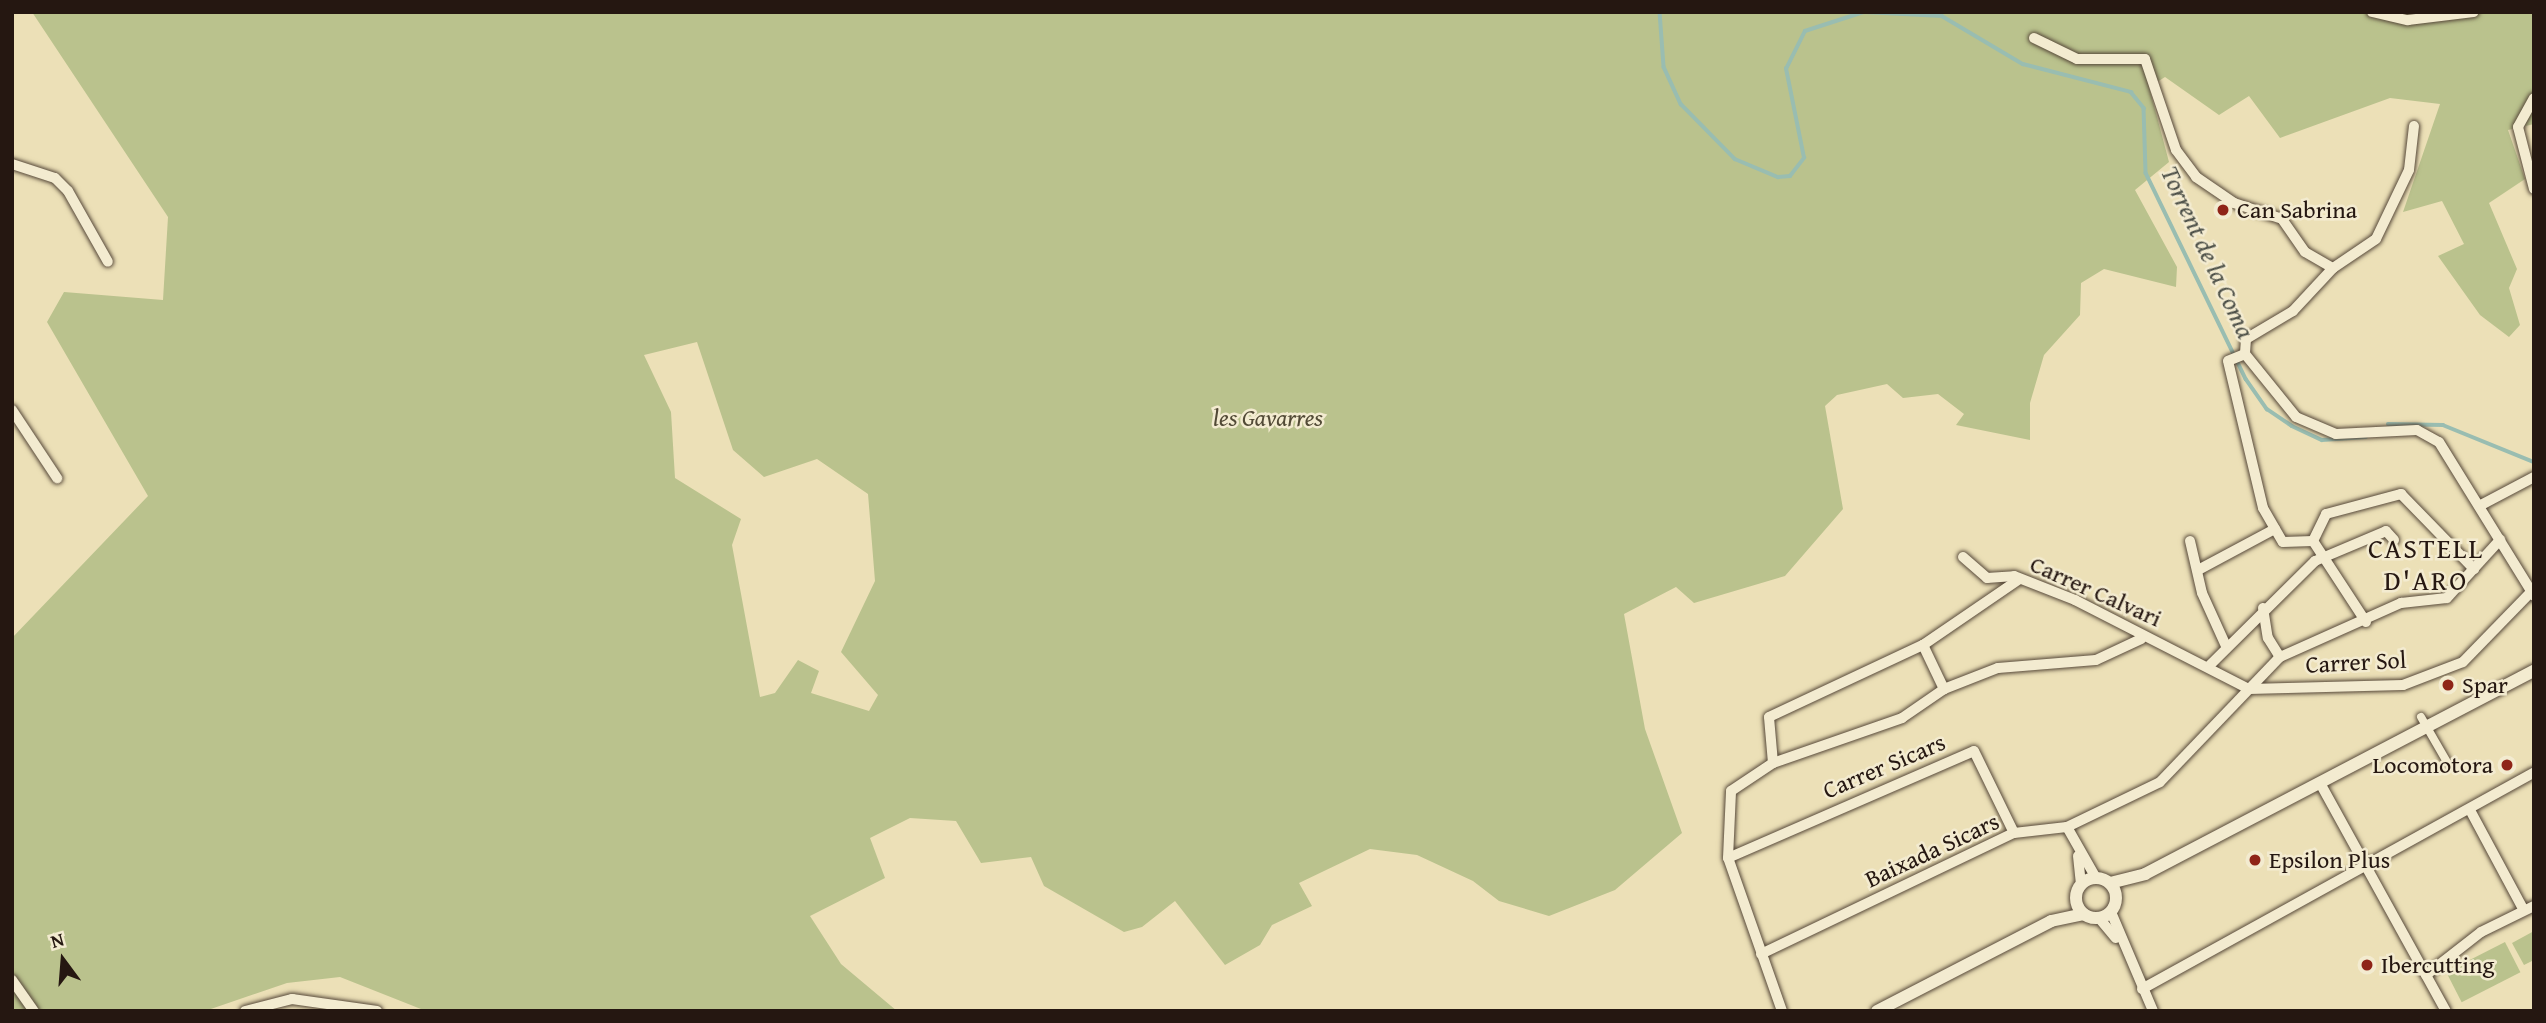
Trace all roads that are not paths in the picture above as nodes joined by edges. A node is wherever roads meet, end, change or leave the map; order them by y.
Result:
1 (2372, 12) edge
2 (2474, 12) edge
3 (2034, 38) dead end
4 (2534, 99) edge
5 (2414, 126) dead end
6 (12, 164) edge
7 (2534, 189) edge
8 (108, 262) dead end
9 (2334, 268) junction
10 (2243, 355) junction
11 (12, 410) edge
12 (2534, 477) edge
13 (57, 478) dead end
14 (2480, 505) junction
15 (2275, 529) junction
16 (2394, 540) dead end
17 (2500, 540) junction
18 (2190, 541) dead end
19 (2313, 541) junction
20 (1963, 557) dead end
21 (2325, 559) junction
22 (2200, 569) junction
23 (2474, 569) junction
24 (2021, 578) junction
25 (2532, 595) edge
26 (2263, 608) junction
27 (2367, 624) junction
28 (2141, 639) junction
29 (1923, 645) junction
30 (2226, 646) junction
31 (2280, 657) junction
32 (2210, 665) junction
33 (2534, 671) edge
34 (2232, 684) junction
35 (2249, 689) junction
36 (1944, 690) junction
37 (2230, 703) junction
38 (2424, 722) junction
39 (2447, 762) dead end
40 (1773, 763) junction
41 (2534, 773) edge
42 (2320, 783) junction
43 (2470, 810) junction
44 (2067, 827) junction
45 (2014, 833) junction
46 (2078, 853) junction
47 (1728, 858) junction
48 (2367, 867) junction
49 (2145, 874) junction
50 (2096, 878) junction
51 (2110, 883) junction
52 (2081, 884) junction
53 (2116, 898) junction
54 (2076, 899) junction
55 (2529, 907) edge
56 (2083, 914) junction
57 (2105, 915) junction
58 (2051, 921) junction
59 (1761, 954) junction
60 (2426, 975) junction
61 (12, 980) edge
62 (2142, 989) junction
63 (34, 1011) edge
64 (246, 1011) edge
65 (377, 1011) edge
66 (1782, 1011) edge
67 (1877, 1011) edge
68 (2153, 1011) edge
69 (2446, 1011) edge

1 - 2 street
3 - 9 street
4 - 7 street
5 - 9 street
6 - 8 street
9 - 10 street
10 - 14 street
10 - 15 street
11 - 13 street
12 - 14 street
14 - 17 street
15 - 19 street
15 - 22 street
16 - 21 street
17 - 23 street, Baixada Sicars
17 - 25 street
18 - 22 street
19 - 21 street
19 - 23 street
20 - 24 street, Carrer Calvari
21 - 26 street
21 - 27 street
22 - 30 street
23 - 27 street, Baixada Sicars
24 - 28 street, Carrer Calvari
24 - 29 street
25 - 35 street, Carrer Sol
26 - 30 street
26 - 31 street
27 - 31 street, Baixada Sicars
28 - 32 street, Carrer Calvari
28 - 36 street
29 - 36 street
29 - 40 street
30 - 32 street
31 - 35 street, Baixada Sicars
32 - 34 street, Carrer Calvari
33 - 38 street
34 - 35 street, Carrer Sol
34 - 37 street
35 - 37 street, Baixada Sicars
36 - 40 street
37 - 44 street, Baixada Sicars
38 - 39 street
38 - 42 street
40 - 47 street
41 - 43 street
42 - 48 street
42 - 49 street
43 - 48 street
43 - 55 street
44 - 45 street, Baixada Sicars
44 - 46 street
45 - 47 street, Carrer Sicars
45 - 59 street, Baixada Sicars
46 - 50 street
46 - 52 street
47 - 59 street
48 - 60 street
48 - 62 street
49 - 51 street
49 - 53 street
50 - 51 street
50 - 52 street
51 - 53 street
52 - 54 street
53 - 57 street
54 - 56 street
54 - 58 street
55 - 60 street
56 - 57 street
56 - 58 street
57 - 62 street
58 - 67 street
59 - 66 street
60 - 69 street
61 - 63 street
62 - 68 street
64 - 65 street

